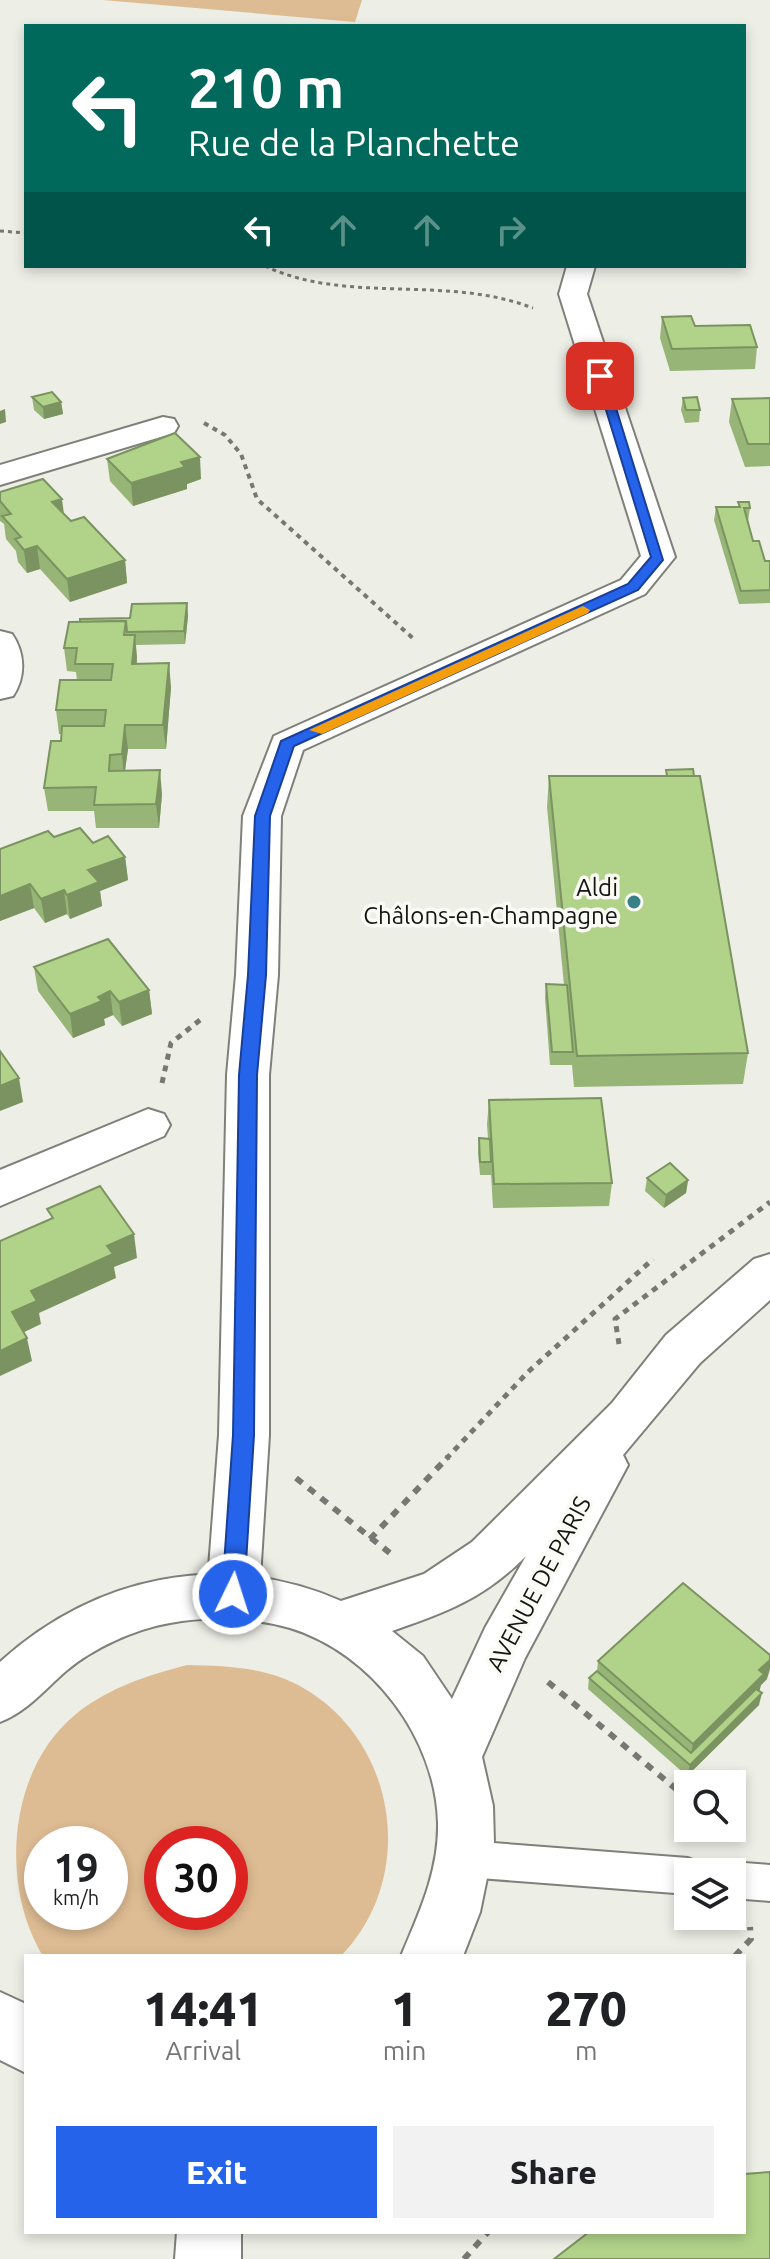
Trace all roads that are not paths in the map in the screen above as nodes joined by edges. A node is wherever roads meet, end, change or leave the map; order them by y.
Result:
1 (580, 268) edge
2 (163, 426) road end
3 (0, 475) edge
4 (0, 641) edge
5 (0, 688) edge
6 (148, 1125) road end
7 (0, 1189) edge
8 (770, 1272) edge
9 (629, 1417) junction
10 (233, 1594) junction
11 (342, 1624) junction
12 (0, 1697) edge
13 (455, 1754) junction
14 (466, 1859) junction
15 (674, 1875) edge
16 (746, 1881) edge
17 (770, 1883) edge
18 (432, 1954) edge
19 (0, 2023) edge
20 (24, 2041) edge
21 (209, 2234) edge
22 (208, 2259) edge

1 - 10 street
2 - 3 street
4 - 5 street
6 - 7 street
8 - 9 street, AVENUE DE PARIS
9 - 11 street, AVENUE DE PARIS
9 - 13 street, AVENUE DE PARIS
10 - 11 street
10 - 12 street
11 - 13 street
13 - 14 street
14 - 15 lane
14 - 18 street
16 - 17 lane
19 - 20 street
21 - 22 street

